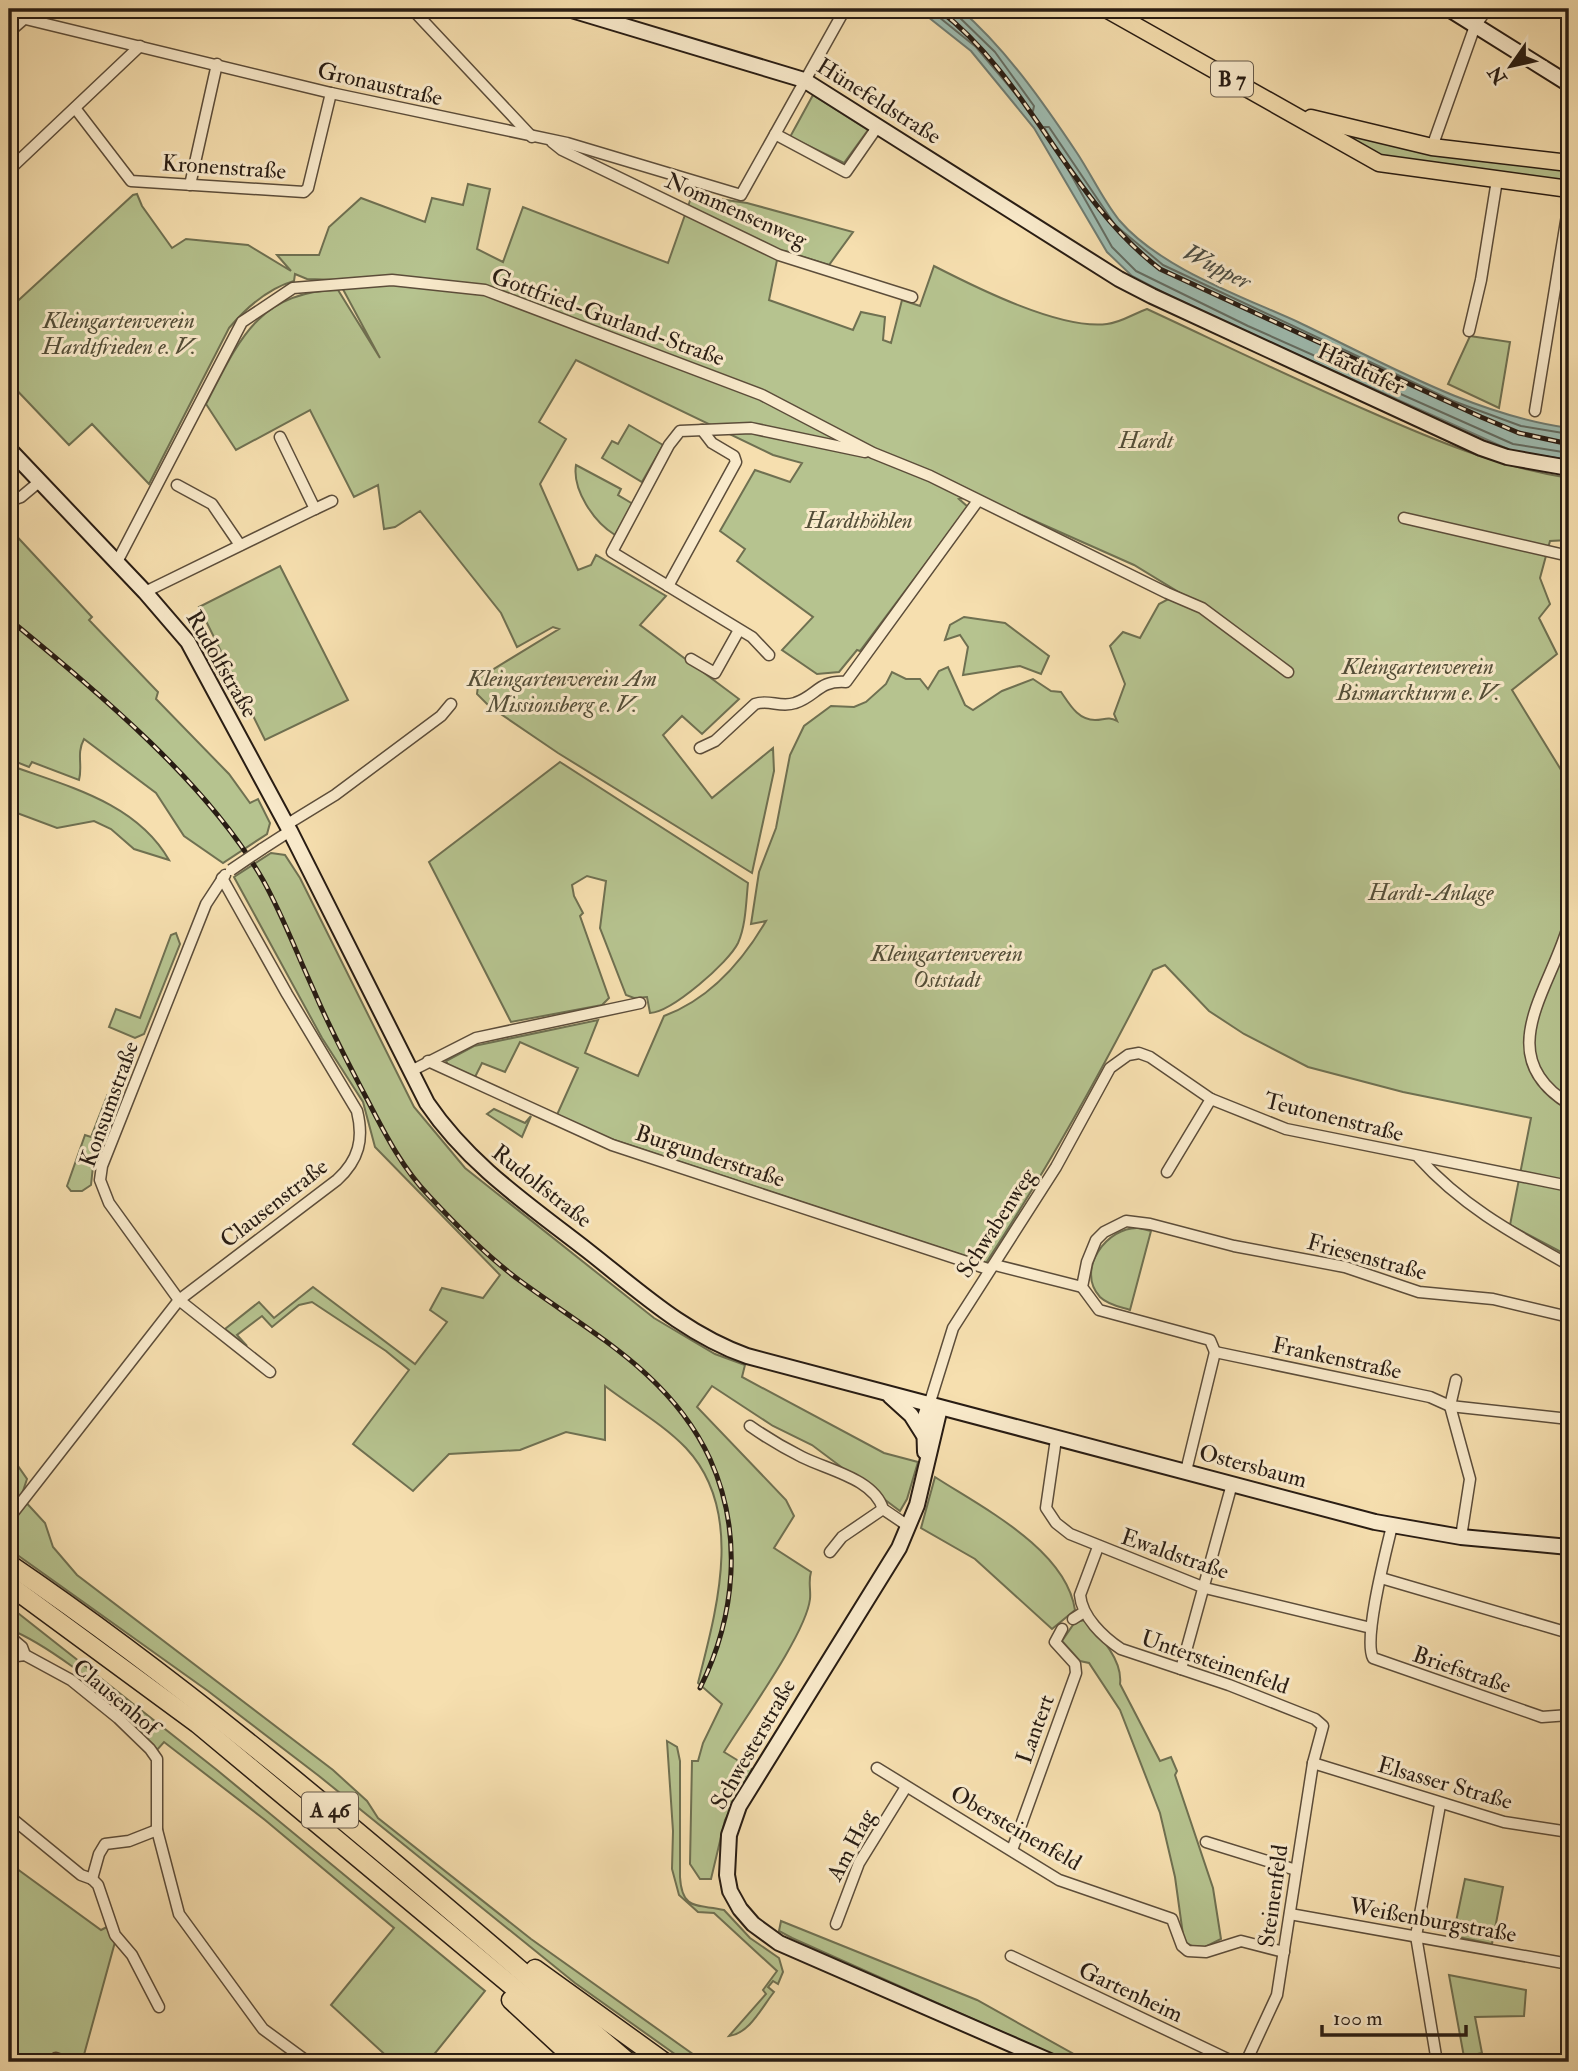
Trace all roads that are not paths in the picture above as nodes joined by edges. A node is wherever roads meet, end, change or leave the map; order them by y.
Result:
1 (412, 9) edge
2 (568, 9) edge
3 (845, 9) edge
4 (1106, 9) edge
5 (1449, 9) edge
6 (1487, 9) edge
7 (1128, 14) edge
8 (9, 15) edge
9 (24, 19) junction
10 (1475, 26) junction
11 (9, 32) edge
12 (139, 46) junction
13 (217, 65) junction
14 (804, 80) junction
15 (1569, 84) edge
16 (331, 93) junction
17 (75, 108) junction
18 (1295, 114) junction
19 (878, 126) junction
20 (1359, 130) junction
21 (775, 134) junction
22 (532, 137) junction
23 (551, 141) junction
24 (1432, 147) junction
25 (1353, 150) junction
26 (1569, 163) edge
27 (9, 170) edge
28 (1497, 180) junction
29 (190, 185) junction
30 (1569, 189) edge
31 (1569, 203) edge
32 (1140, 290) joint
33 (912, 297) dead end
34 (1469, 331) dead end
35 (1535, 411) dead end
36 (702, 430) junction
37 (281, 437) dead end
38 (9, 449) edge
39 (873, 453) junction
40 (1569, 468) edge
41 (39, 482) junction
42 (177, 485) dead end
43 (9, 501) edge
44 (332, 501) dead end
45 (977, 502) junction
46 (315, 509) junction
47 (1404, 518) dead end
48 (240, 545) junction
49 (1569, 556) edge
50 (117, 562) junction
51 (668, 586) junction
52 (145, 592) junction
53 (739, 630) junction
54 (769, 655) dead end
55 (691, 659) dead end
56 (1288, 672) dead end
57 (451, 704) dead end
58 (700, 748) dead end
59 (288, 828) junction
60 (222, 878) junction
61 (1569, 923) edge
62 (640, 1003) dead end
63 (428, 1062) junction
64 (1110, 1068) joint
65 (411, 1071) junction
66 (1211, 1099) junction
67 (1569, 1104) edge
68 (1419, 1158) junction
69 (1167, 1172) dead end
70 (1569, 1186) edge
71 (1569, 1265) edge
72 (992, 1267) junction
73 (1082, 1287) junction
74 (180, 1300) junction
75 (1569, 1317) edge
76 (1215, 1352) junction
77 (270, 1372) dead end
78 (1456, 1380) dead end
79 (886, 1392) junction
80 (1450, 1406) junction
81 (934, 1407) junction
82 (1569, 1419) edge
83 (750, 1426) dead end
84 (923, 1434) junction
85 (1056, 1439) junction
86 (926, 1465) junction
87 (1186, 1471) junction
88 (1233, 1484) junction
89 (883, 1509) junction
90 (9, 1518) edge
91 (908, 1526) junction
92 (1392, 1526) junction
93 (1461, 1537) junction
94 (1098, 1547) junction
95 (1569, 1547) edge
96 (830, 1552) dead end
97 (9, 1564) edge
98 (1381, 1578) junction
99 (9, 1586) edge
100 (1205, 1588) junction
101 (1084, 1612) junction
102 (1073, 1619) dead end
103 (1371, 1628) junction
104 (1062, 1629) dead end
105 (1569, 1633) edge
106 (9, 1636) edge
107 (25, 1655) junction
108 (9, 1657) edge
109 (1181, 1669) junction
110 (1569, 1714) edge
111 (1323, 1731) joint
112 (1313, 1763) junction
113 (877, 1768) dead end
114 (906, 1787) junction
115 (1440, 1805) junction
116 (9, 1816) edge
117 (157, 1830) junction
118 (1569, 1832) edge
119 (1206, 1842) dead end
120 (1012, 1850) junction
121 (1296, 1870) junction
122 (92, 1879) junction
123 (1290, 1914) junction
124 (446, 1919) junction
125 (836, 1924) dead end
126 (1416, 1936) junction
127 (1284, 1952) junction
128 (1011, 1956) dead end
129 (1569, 1964) edge
130 (159, 2007) dead end
131 (306, 2061) edge
132 (578, 2062) edge
133 (603, 2062) edge
134 (628, 2062) edge
135 (664, 2062) edge
136 (1052, 2062) edge
137 (1234, 2062) edge
138 (1246, 2062) edge
139 (1437, 2062) edge

1 - 22 street
2 - 14 street, Hünefeldstraße
3 - 14 street
4 - 7 main road, B 7
5 - 10 street
6 - 10 street
7 - 18 main road, B 7
8 - 9 street, Gronaustraße
9 - 11 street
9 - 12 street, Gronaustraße
10 - 15 street
10 - 24 street
12 - 13 street, Gronaustraße
12 - 17 street
13 - 16 street, Gronaustraße
13 - 29 street
14 - 19 street, Hünefeldstraße
14 - 21 street
16 - 22 street, Gronaustraße
16 - 29 street, Kronenstraße
17 - 27 street
17 - 29 street, Kronenstraße
18 - 20 main road, B 7
18 - 25 main road, B 7
19 - 21 street
19 - 32 street, Hünefeldstraße
20 - 24 main road, B 7
20 - 25 main road
21 - 23 street, Gronaustraße
22 - 23 street, Gronaustraße
23 - 33 street, Nommensenweg
24 - 26 main road, B 7
25 - 28 main road, B 7
28 - 30 main road, B 7
28 - 34 street
31 - 35 street
32 - 40 street, Hardtufer
36 - 39 street
36 - 51 street
36 - 51 street
37 - 46 street
38 - 41 street, Rudolfstraße
39 - 45 street, Gottfried-Gurland-Straße
39 - 50 street, Gottfried-Gurland-Straße
41 - 43 street
41 - 50 street, Rudolfstraße
42 - 48 street
44 - 46 street
45 - 56 street, Gottfried-Gurland-Straße
45 - 58 street
46 - 48 street
47 - 49 street
48 - 52 street
50 - 52 street, Rudolfstraße
51 - 53 street
52 - 59 street, Rudolfstraße
53 - 54 street
53 - 55 street
57 - 59 street
59 - 60 street, Konsumstraße, bridge
59 - 65 street, Rudolfstraße
60 - 74 street, Konsumstraße
60 - 74 street, Clausenstraße
61 - 67 street
62 - 63 street
63 - 65 street
63 - 72 street, Burgunderstraße
64 - 66 street, Teutonenstraße
64 - 72 street, Schwabenweg
65 - 79 street, Rudolfstraße
66 - 68 street, Teutonenstraße
66 - 69 street
68 - 70 street, Teutonenstraße
68 - 71 street
72 - 73 street, Burgunderstraße
72 - 81 street, Schwabenweg
73 - 75 street, Friesenstraße
73 - 76 street
74 - 77 street, Konsumstraße
74 - 90 street, Clausenstraße
76 - 80 street, Frankenstraße
76 - 87 street
78 - 80 street
79 - 81 street, Rudolfstraße
79 - 84 street
80 - 82 street, Frankenstraße
80 - 93 street
81 - 84 street, Schwesterstraße
81 - 85 street, Ostersbaum
81 - 86 street, Schwesterstraße
83 - 89 street
84 - 86 street, Schwesterstraße
85 - 87 street, Ostersbaum
85 - 94 street, Ewaldstraße
86 - 91 street, Schwesterstraße
87 - 88 street, Ostersbaum
88 - 92 street, Ostersbaum
88 - 100 street
89 - 91 street
89 - 96 street
91 - 136 street, Schwesterstraße
92 - 93 street, Ostersbaum
92 - 98 street
93 - 95 street, Ostersbaum
94 - 100 street, Ewaldstraße
94 - 101 street
97 - 124 highway, A 46
98 - 103 street
98 - 105 street
99 - 124 highway, A 46
100 - 103 street, Ewaldstraße
100 - 109 street
101 - 102 street
101 - 109 street, Untersteinenfeld
103 - 110 street, Briefstraße
104 - 120 street, Lantert
106 - 107 street
107 - 108 street
107 - 117 street, Clausenhof
109 - 111 street, Untersteinenfeld
111 - 112 street, Steinenfeld
112 - 115 street, Elsasser Straße
112 - 121 street, Steinenfeld
113 - 114 street, Obersteinenfeld
114 - 120 street, Obersteinenfeld
114 - 125 street, Am Hag
115 - 118 street, Elsasser Straße
115 - 126 street
116 - 122 street
117 - 122 street
117 - 131 street
119 - 121 street
120 - 127 street, Obersteinenfeld
121 - 123 street, Steinenfeld
122 - 130 street
123 - 126 street, Weißenburgstraße
123 - 127 street, Steinenfeld
124 - 132 highway
124 - 133 highway, A 46
124 - 134 highway, A 46
124 - 135 highway
126 - 129 street, Weißenburgstraße
126 - 139 street
127 - 138 street, Steinenfeld
128 - 137 street, Gartenheim

